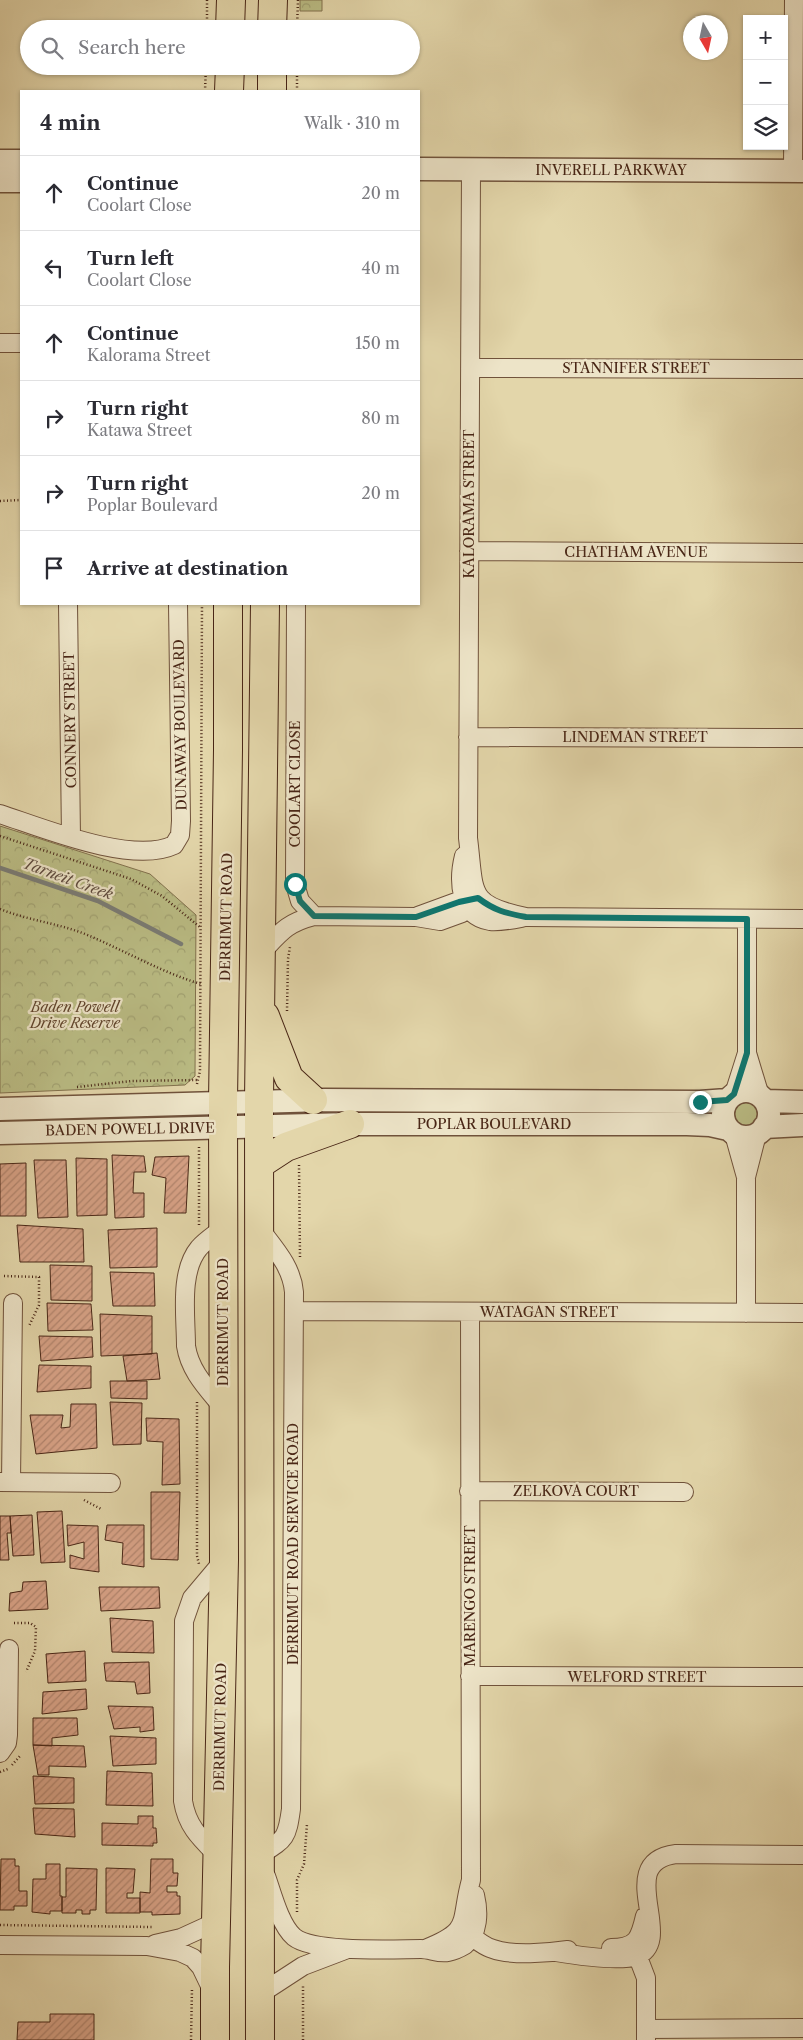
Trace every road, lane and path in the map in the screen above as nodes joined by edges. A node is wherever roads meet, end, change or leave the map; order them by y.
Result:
1 (208, 0) edge
2 (231, 0) edge
3 (273, 0) edge
4 (298, 0) edge
5 (794, 0) edge
6 (207, 20) edge
7 (230, 20) edge
8 (272, 20) edge
9 (297, 20) edge
10 (206, 75) edge
11 (230, 75) edge
12 (272, 75) edge
13 (297, 75) edge
14 (205, 90) edge
15 (229, 90) edge
16 (272, 90) edge
17 (297, 90) edge
18 (0, 161) edge
19 (20, 161) edge
20 (420, 169) edge
21 (471, 169) junction
22 (798, 172) edge
23 (0, 181) edge
24 (20, 181) edge
25 (0, 343) edge
26 (20, 343) edge
27 (470, 368) junction
28 (803, 369) edge
29 (20, 500) edge
30 (0, 501) edge
31 (469, 551) junction
32 (803, 552) edge
33 (68, 605) edge
34 (178, 605) edge
35 (202, 605) edge
36 (228, 605) edge
37 (265, 605) edge
38 (296, 605) edge
39 (468, 737) junction
40 (803, 738) edge
41 (0, 814) edge
42 (0, 836) edge
43 (71, 837) junction
44 (471, 901) junction
45 (0, 909) edge
46 (314, 916) junction
47 (747, 919) junction
48 (803, 919) edge
49 (291, 924) junction
50 (202, 928) junction
51 (261, 954) junction
52 (201, 984) junction
53 (260, 1003) junction
54 (287, 1018) dead end
55 (747, 1053) junction
56 (197, 1080) junction
57 (68, 1089) dead end
58 (731, 1097) junction
59 (762, 1098) junction
60 (313, 1100) junction
61 (196, 1102) junction
62 (803, 1102) edge
63 (0, 1109) edge
64 (223, 1114) junction
65 (259, 1114) junction
66 (350, 1124) junction
67 (803, 1125) edge
68 (196, 1127) junction
69 (761, 1130) junction
70 (731, 1131) junction
71 (0, 1132) edge
72 (260, 1164) junction
73 (299, 1165) dead end
74 (746, 1178) junction
75 (211, 1228) junction
76 (260, 1229) junction
77 (297, 1264) dead end
78 (12, 1303) dead end
79 (294, 1311) junction
80 (470, 1312) junction
81 (746, 1313) junction
82 (803, 1313) edge
83 (197, 1397) dead end
84 (224, 1409) junction
85 (5, 1482) edge
86 (111, 1483) dead end
87 (469, 1490) junction
88 (684, 1492) dead end
89 (211, 1563) junction
90 (9, 1648) dead end
91 (470, 1676) junction
92 (803, 1678) edge
93 (0, 1754) edge
94 (217, 1855) junction
95 (803, 1855) edge
96 (260, 1858) junction
97 (216, 1922) junction
98 (0, 1925) edge
99 (154, 1927) dead end
100 (466, 1932) junction
101 (0, 1944) edge
102 (147, 1946) junction
103 (348, 1949) junction
104 (635, 1950) junction
105 (203, 1990) junction
106 (260, 1994) junction
107 (803, 2028) edge
108 (646, 2034) edge
109 (191, 2040) edge
110 (215, 2040) edge
111 (260, 2040) edge

1 - 6 path
2 - 7 highway
3 - 8 highway
4 - 9 path
5 - 22 street
10 - 14 path
11 - 15 highway
12 - 16 highway
13 - 17 path
18 - 19 street
20 - 21 street, INVERELL PARKWAY
21 - 22 street, INVERELL PARKWAY
21 - 27 street, KALORAMA STREET
23 - 24 street
25 - 26 street
27 - 28 street, STANNIFER STREET
27 - 31 street, KALORAMA STREET
29 - 30 path
31 - 32 street, CHATHAM AVENUE
31 - 39 street, KALORAMA STREET
33 - 43 street, CONNERY STREET
34 - 43 street, DUNAWAY BOULEVARD
35 - 50 path
36 - 64 highway, DERRIMUT ROAD
37 - 51 highway
38 - 46 street, COOLART CLOSE
39 - 40 street, LINDEMAN STREET
39 - 44 street, KALORAMA STREET
41 - 43 street
42 - 50 path
44 - 46 street
44 - 47 street
45 - 52 path
46 - 49 street
47 - 48 street
47 - 55 street
49 - 51 street
49 - 54 path
50 - 52 path
51 - 53 highway
52 - 56 path
53 - 60 highway
53 - 65 highway
55 - 58 street
55 - 59 street
56 - 57 path
56 - 61 path
58 - 59 street
58 - 60 street, POPLAR BOULEVARD
58 - 70 street
59 - 62 street
59 - 69 street
60 - 65 street, POPLAR BOULEVARD
61 - 63 street, BADEN POWELL DRIVE
61 - 64 street, BADEN POWELL DRIVE
64 - 65 street, BADEN POWELL DRIVE
64 - 68 street, BADEN POWELL DRIVE
64 - 75 highway, DERRIMUT ROAD
65 - 66 street, POPLAR BOULEVARD
65 - 72 highway
66 - 70 street, POPLAR BOULEVARD
66 - 72 highway
67 - 69 street
68 - 71 street, BADEN POWELL DRIVE
68 - 75 path
69 - 70 street
69 - 74 street
70 - 74 street
72 - 76 highway
73 - 77 path
74 - 81 street
75 - 84 highway, DERRIMUT ROAD
75 - 84 street
76 - 79 street, DERRIMUT ROAD SERVICE ROAD
76 - 96 highway
78 - 85 street
79 - 80 street, WATAGAN STREET
79 - 96 street, DERRIMUT ROAD SERVICE ROAD
80 - 81 street, WATAGAN STREET
80 - 87 street, MARENGO STREET
81 - 82 street, WATAGAN STREET
83 - 89 path
84 - 89 highway, DERRIMUT ROAD
85 - 86 street
87 - 88 street, ZELKOVA COURT
87 - 91 street, MARENGO STREET
89 - 94 highway, DERRIMUT ROAD
89 - 94 street
90 - 93 street
91 - 92 street, WELFORD STREET
91 - 100 street, MARENGO STREET
94 - 97 highway, DERRIMUT ROAD
95 - 104 street
96 - 103 street
96 - 106 highway
97 - 102 street
97 - 105 highway, DERRIMUT ROAD
98 - 99 path
100 - 103 street
100 - 104 street
101 - 102 street
102 - 105 street
103 - 106 street
104 - 108 street
105 - 109 path
105 - 110 highway, DERRIMUT ROAD
106 - 111 highway
107 - 108 street

